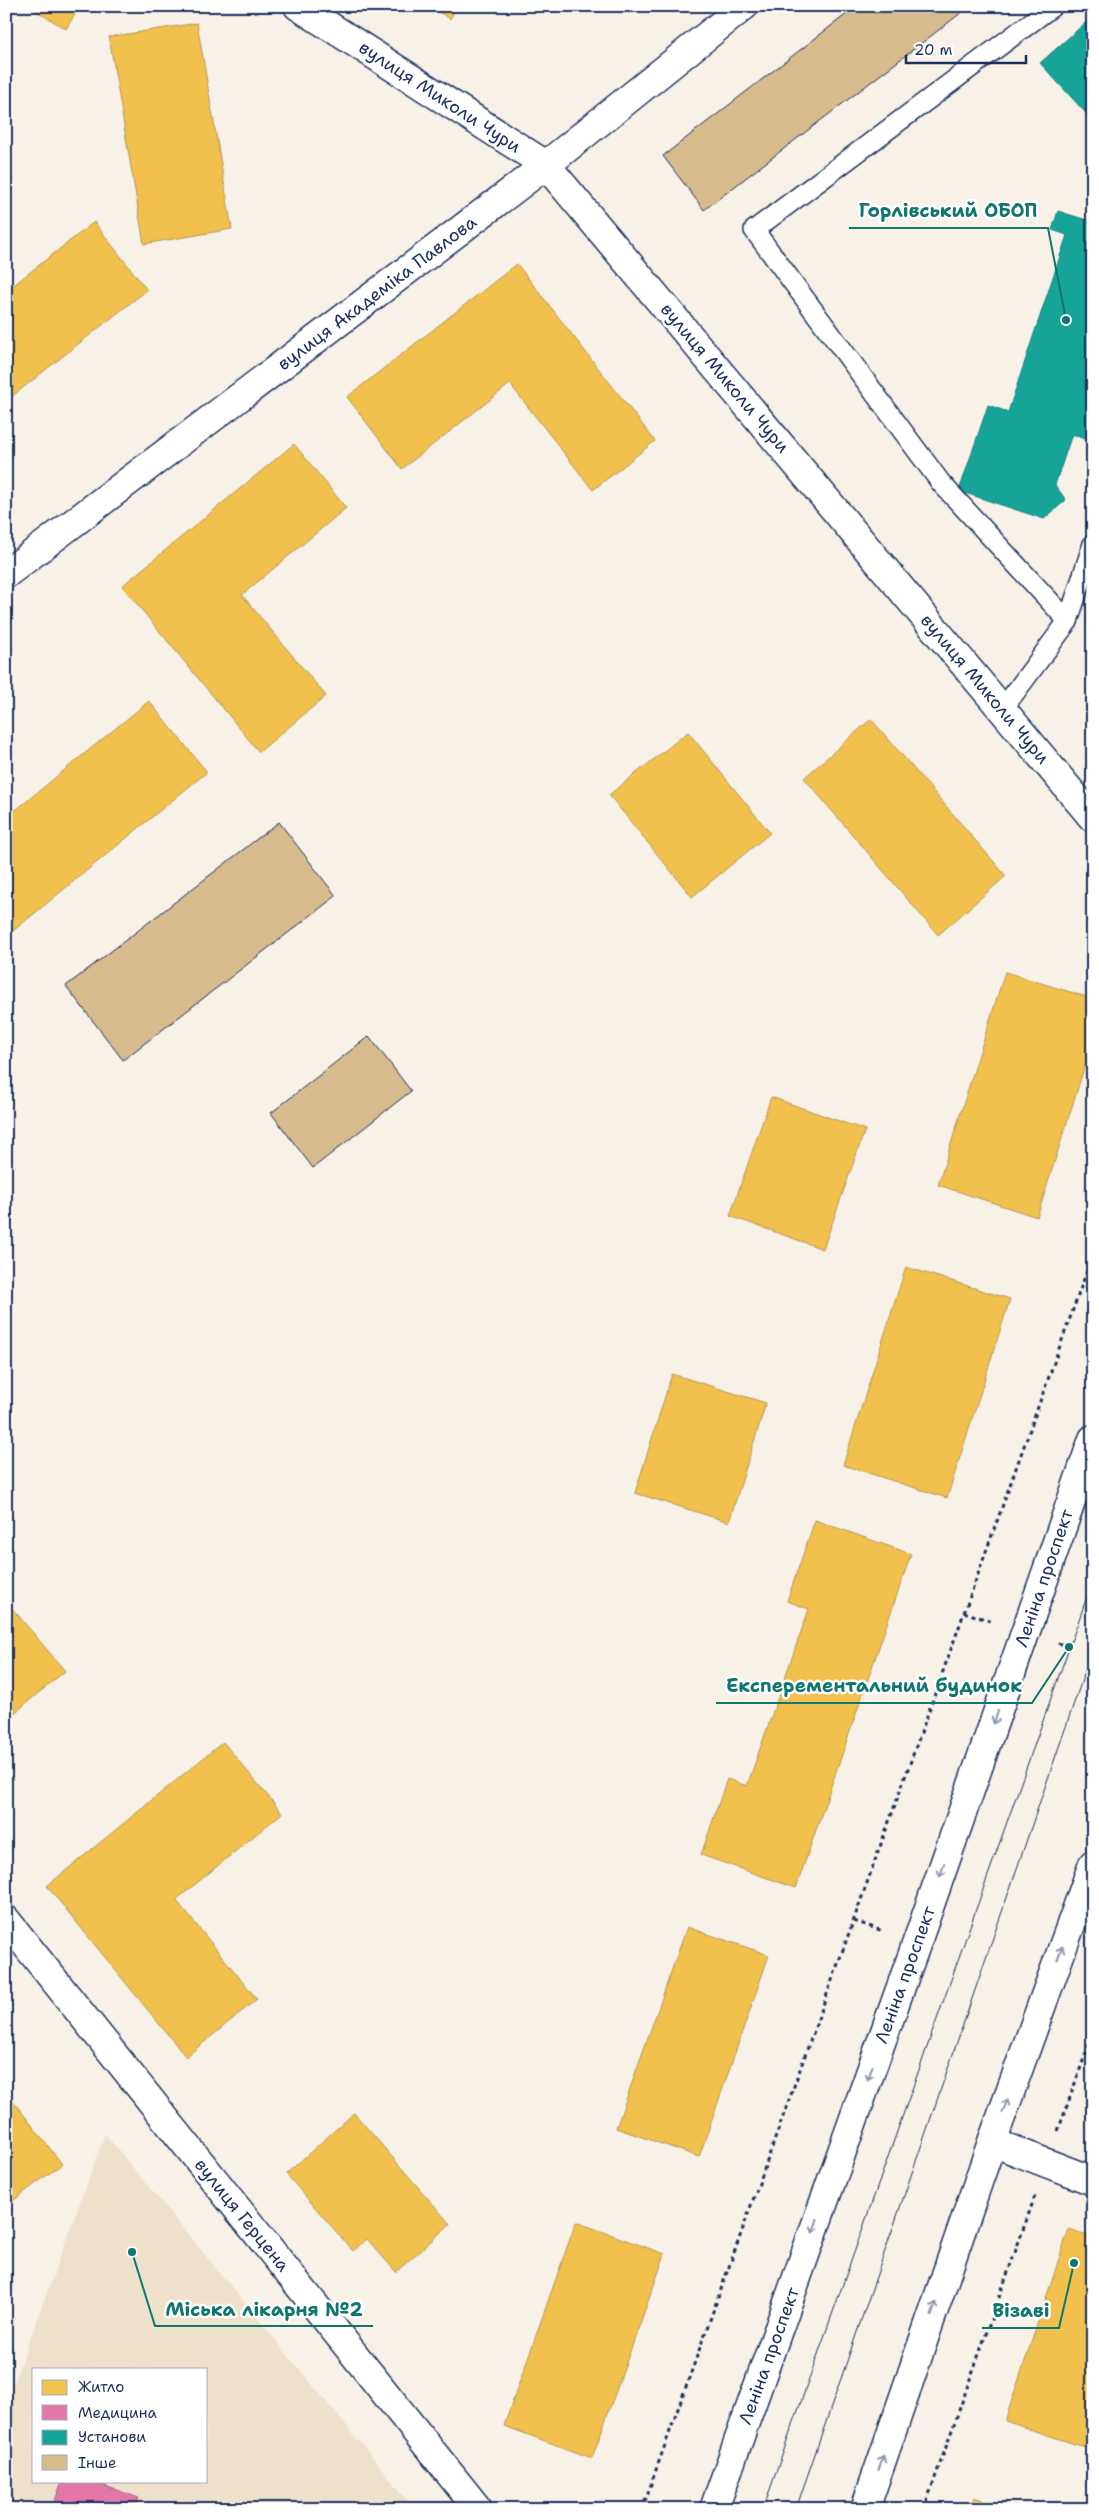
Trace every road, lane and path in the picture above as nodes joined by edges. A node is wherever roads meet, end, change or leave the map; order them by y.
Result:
1 (298, 6) edge
2 (744, 6) edge
3 (1053, 6) edge
4 (546, 165) junction
5 (1093, 544) edge
6 (6, 574) edge
7 (1068, 621) junction
8 (1002, 710) junction
9 (1093, 818) edge
10 (1093, 1254) edge
11 (1093, 1440) edge
12 (1093, 1864) edge
13 (6, 1920) edge
14 (1093, 2033) edge
15 (992, 2142) junction
16 (1046, 2164) junction
17 (1093, 2180) edge
18 (478, 2509) edge
19 (642, 2509) edge
20 (714, 2509) edge
21 (865, 2509) edge
22 (924, 2509) edge

1 - 4 street, вулиця Миколи Чури
2 - 4 street, вулиця Академіка Павлова
3 - 7 lane
4 - 6 street, вулиця Академіка Павлова
4 - 8 street, вулиця Миколи Чури
5 - 7 lane
7 - 8 lane
8 - 9 street, вулиця Миколи Чури
10 - 19 path
11 -> 20 street, Леніна проспект
15 -> 12 street
13 - 18 street, вулиця Герцена
14 - 16 path
15 - 16 street
21 -> 15 street
16 - 17 street
16 - 22 path

